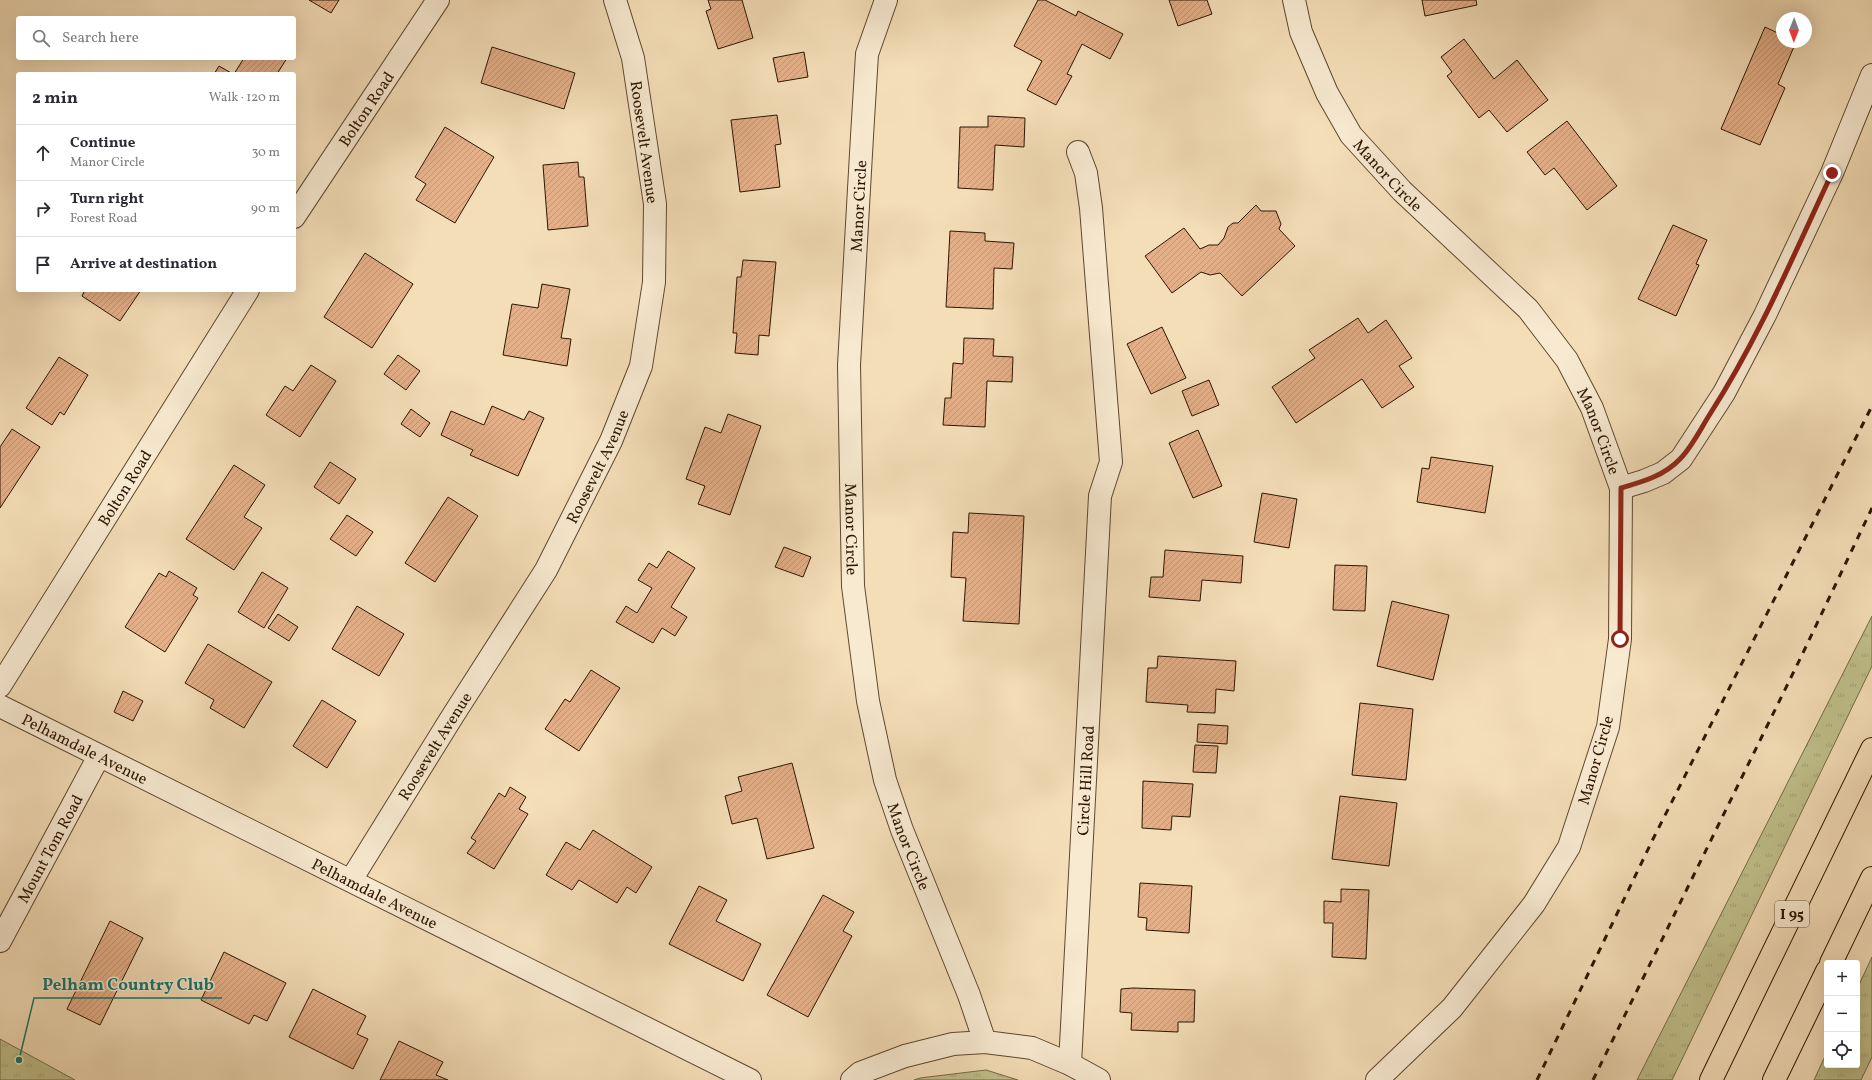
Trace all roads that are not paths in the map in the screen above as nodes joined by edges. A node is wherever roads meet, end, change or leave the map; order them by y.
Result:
1 (438, 0) edge
2 (615, 0) edge
3 (886, 0) edge
4 (1294, 0) edge
5 (1872, 75) edge
6 (1078, 152) dead end
7 (296, 214) edge
8 (247, 292) edge
9 (1621, 488) junction
10 (0, 686) edge
11 (0, 706) edge
12 (1872, 748) edge
13 (99, 756) junction
14 (1872, 878) edge
15 (351, 880) junction
16 (0, 941) edge
17 (1832, 960) edge
18 (1824, 977) edge
19 (985, 1042) junction
20 (1070, 1064) junction
21 (750, 1080) edge
22 (852, 1080) edge
23 (1098, 1080) edge
24 (1378, 1080) edge
25 (1711, 1080) edge
26 (1774, 1080) edge

1 - 7 street, Bolton Road
2 - 15 street, Roosevelt Avenue
3 - 19 street, Manor Circle
4 - 9 street, Manor Circle
5 - 9 street
6 - 20 street, Circle Hill Road
8 - 10 street, Bolton Road
9 - 24 street, Manor Circle
11 - 13 street, Pelhamdale Avenue
12 - 25 highway, I 95
13 - 15 street, Pelhamdale Avenue
13 - 16 street, Mount Tom Road
14 - 17 highway
15 - 21 street, Pelhamdale Avenue
18 - 26 highway
19 - 20 street
19 - 22 street
20 - 23 street

